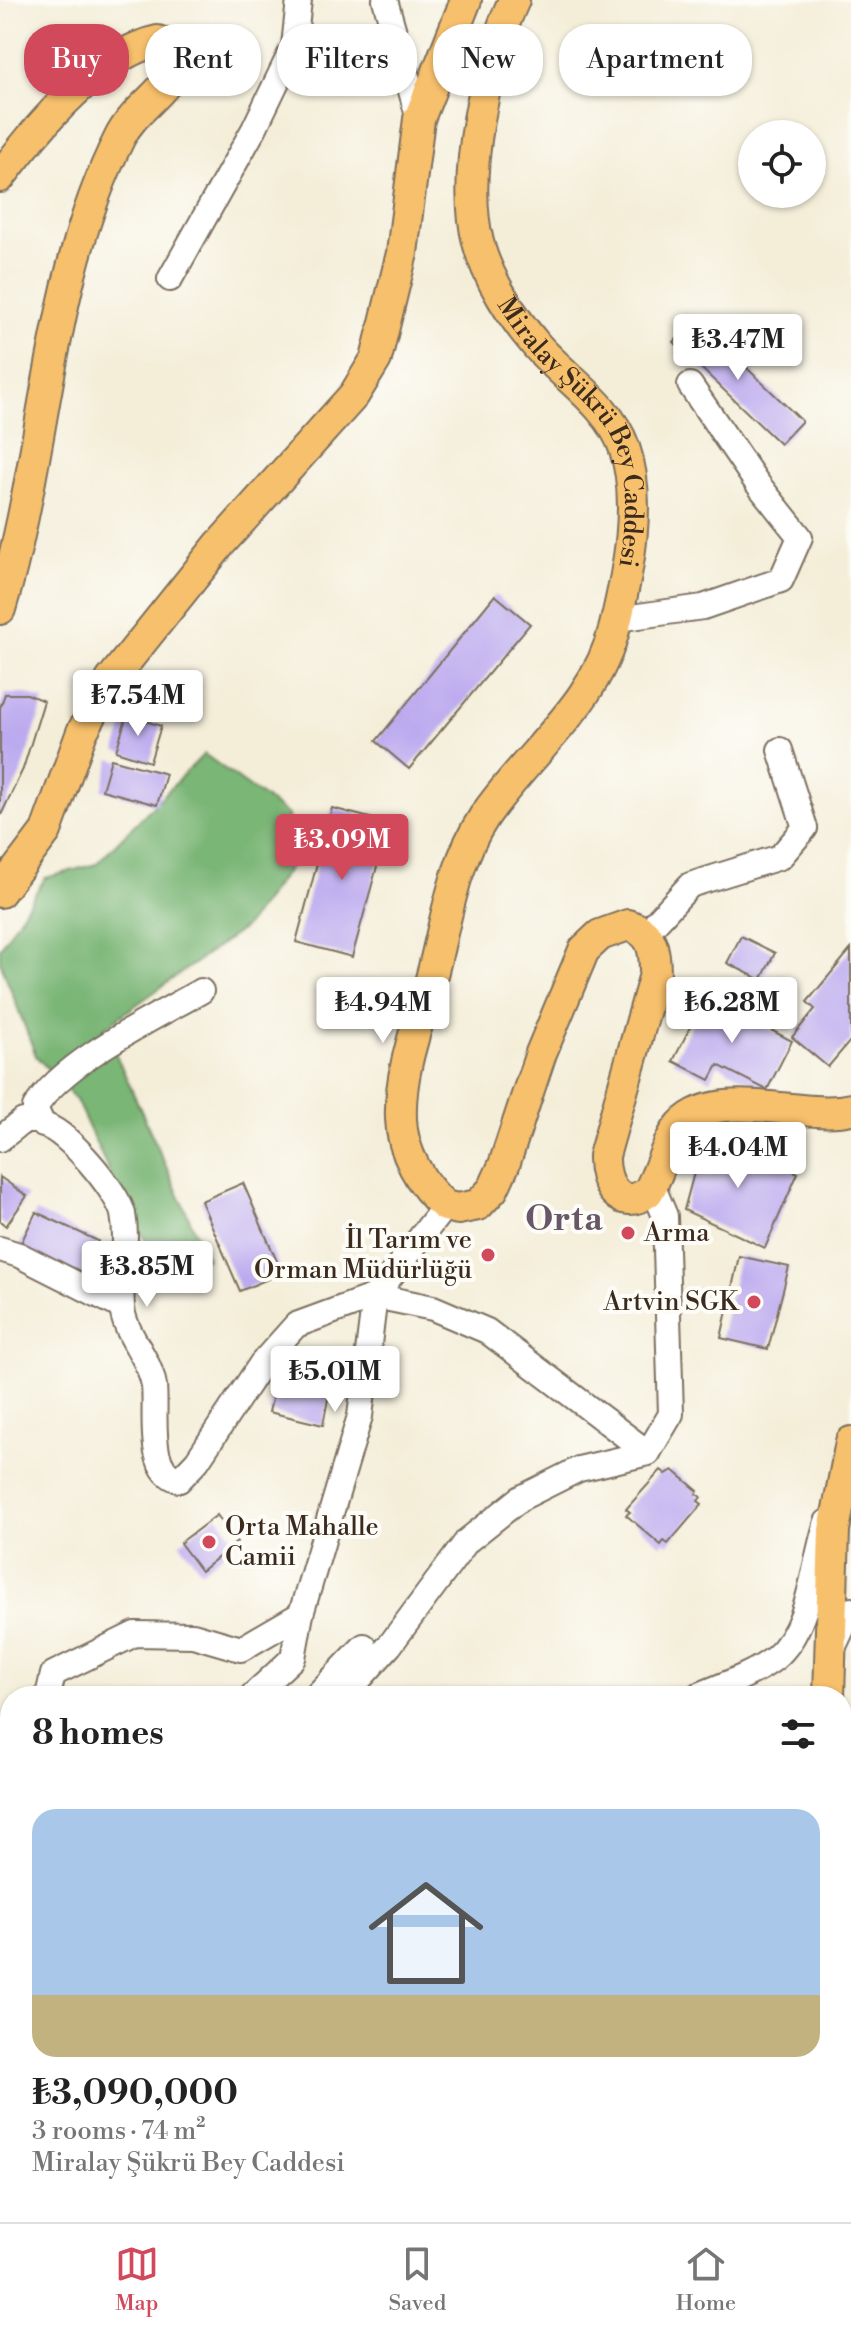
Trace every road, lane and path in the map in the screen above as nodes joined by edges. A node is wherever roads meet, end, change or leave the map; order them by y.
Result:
1 (299, 0) edge
2 (385, 0) edge
3 (466, 0) edge
4 (514, 0) edge
5 (419, 119) junction
6 (0, 177) edge
7 (170, 279) dead end
8 (690, 385) dead end
9 (0, 609) edge
10 (617, 619) junction
11 (780, 750) dead end
12 (0, 892) edge
13 (646, 933) junction
14 (201, 991) dead end
15 (851, 1109) edge
16 (39, 1121) junction
17 (0, 1139) edge
18 (652, 1185) junction
19 (445, 1206) junction
20 (0, 1249) edge
21 (375, 1296) junction
22 (122, 1307) junction
23 (851, 1442) edge
24 (648, 1453) junction
25 (842, 1482) junction
26 (851, 1610) edge
27 (301, 1614) junction
28 (364, 1646) dead end
29 (830, 1654) junction
30 (50, 1686) edge
31 (263, 1686) edge
32 (326, 1686) edge
33 (353, 1686) edge
34 (719, 1686) edge
35 (829, 1686) edge

1 - 7 street
2 - 5 street
3 - 5 main road
4 - 10 main road, Miralay Şükrü Bey Caddesi
5 - 12 main road
6 - 9 main road
8 - 10 street
10 - 19 main road, Miralay Şükrü Bey Caddesi
11 - 13 street
13 - 18 main road
13 - 19 main road
14 - 16 street
15 - 18 main road
16 - 17 street
16 - 22 street
18 - 24 street
19 - 21 street
20 - 22 street
21 - 22 street
21 - 24 street
21 - 27 street
23 - 25 main road
24 - 33 street
25 - 29 main road
25 - 34 street
26 - 29 street
27 - 30 street
27 - 31 street
28 - 32 street
29 - 35 main road

